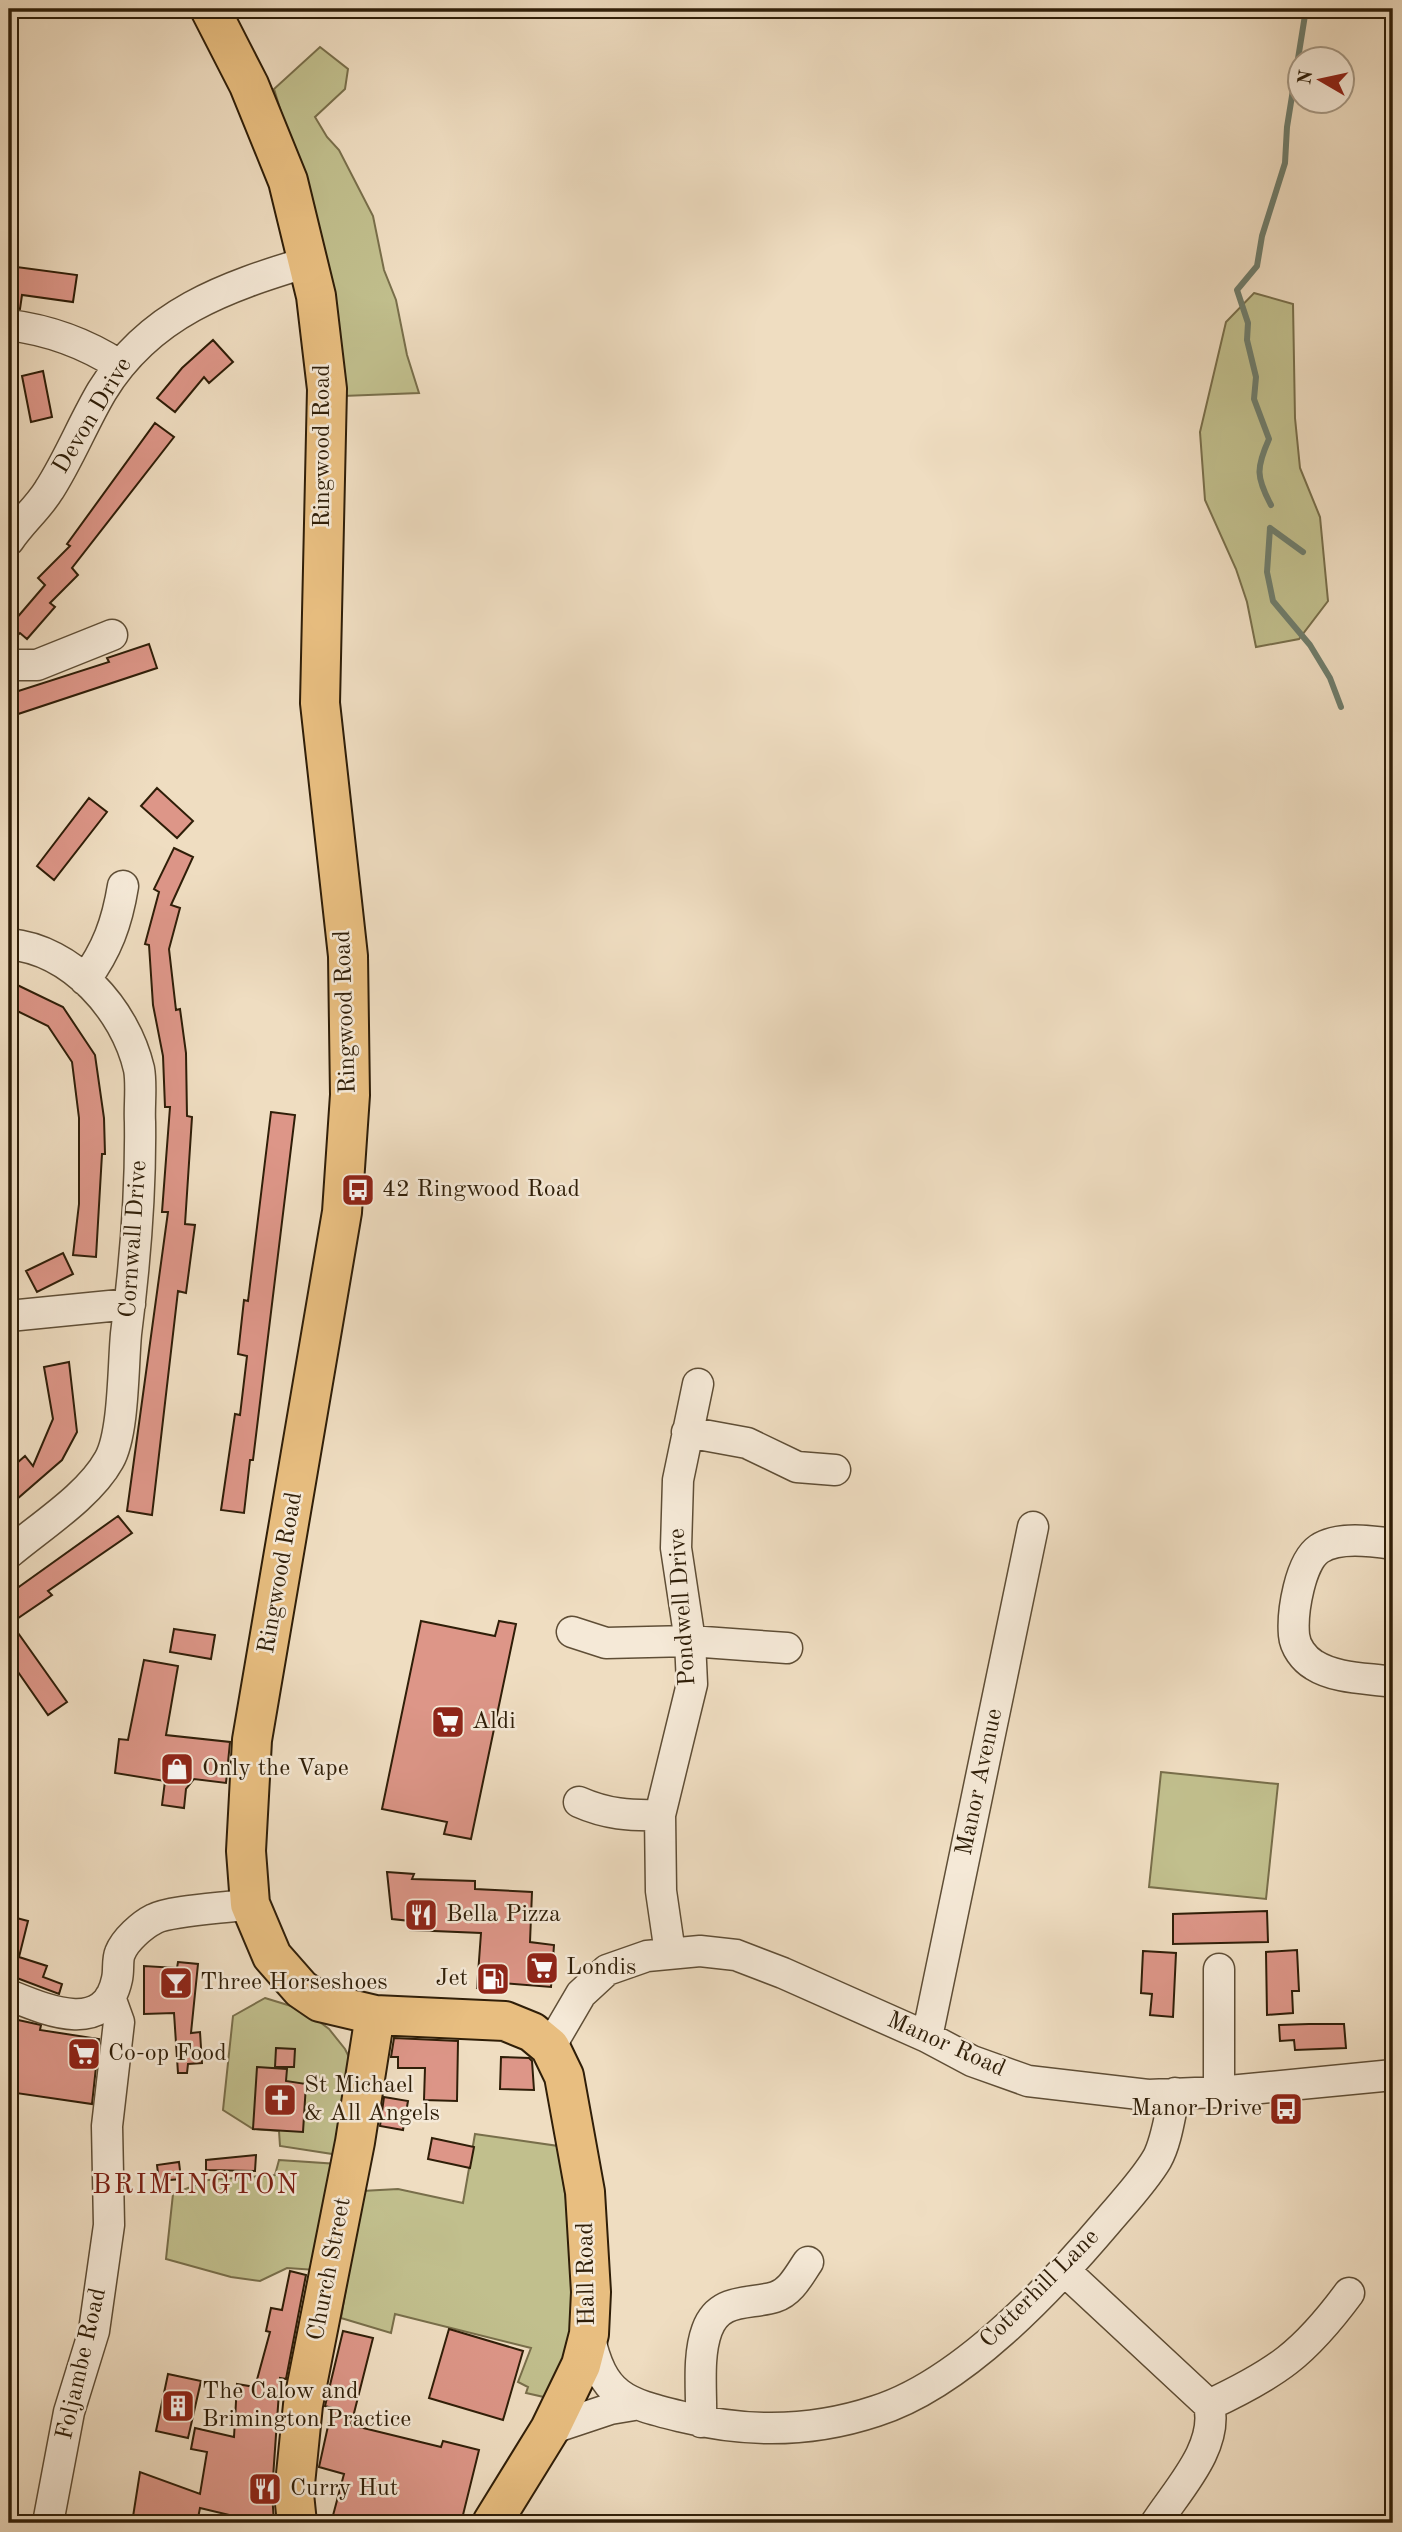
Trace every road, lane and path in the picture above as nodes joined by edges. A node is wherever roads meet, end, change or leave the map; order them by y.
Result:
1 (210, 9) edge
2 (308, 262) junction
3 (9, 325) edge
4 (119, 365) junction
5 (9, 540) edge
6 (112, 635) dead end
7 (9, 665) edge
8 (122, 886) dead end
9 (9, 944) edge
10 (85, 980) junction
11 (130, 1304) junction
12 (9, 1316) edge
13 (698, 1384) dead end
14 (687, 1432) junction
15 (835, 1470) dead end
16 (1033, 1527) dead end
17 (1393, 1544) edge
18 (9, 1553) edge
19 (572, 1632) dead end
20 (690, 1641) junction
21 (787, 1648) dead end
22 (1393, 1682) edge
23 (579, 1802) dead end
24 (660, 1815) junction
25 (250, 1905) junction
26 (670, 1953) junction
27 (1219, 1969) dead end
28 (9, 1995) edge
29 (110, 1997) junction
30 (320, 2003) junction
31 (374, 2015) junction
32 (927, 2037) junction
33 (550, 2047) junction
34 (1393, 2075) edge
35 (363, 2084) junction
36 (1219, 2092) junction
37 (1175, 2093) junction
38 (808, 2262) dead end
39 (1065, 2271) junction
40 (1349, 2293) dead end
41 (589, 2334) junction
42 (634, 2405) junction
43 (1209, 2405) junction
44 (701, 2421) junction
45 (550, 2429) junction
46 (48, 2523) edge
47 (297, 2523) edge
48 (492, 2523) edge
49 (1156, 2523) edge

1 - 2 highway, Ringwood Road
2 - 4 street, Devon Drive
2 - 25 highway, Ringwood Road
3 - 4 street
4 - 5 street, Devon Drive
6 - 7 street
8 - 10 street
9 - 10 street, Cornwall Drive
10 - 11 street, Cornwall Drive
11 - 12 street
11 - 18 street, Cornwall Drive
13 - 14 street, Pondwell Drive
14 - 15 street
14 - 20 street, Pondwell Drive
16 - 32 street, Manor Avenue
17 - 22 street
19 - 20 street
20 - 21 street
20 - 24 street, Pondwell Drive
23 - 24 street
24 - 26 street, Pondwell Drive
25 - 29 street
25 - 30 highway, Ringwood Road
26 - 32 street, Manor Road
26 - 33 street, Manor Road
27 - 36 street
28 - 29 street
29 - 46 street, Foljambe Road
30 - 31 highway, Ringwood Road
30 - 35 highway, Ringwood Road
31 - 33 highway, Ringwood Road
31 - 35 highway, Church Street
32 - 37 street, Manor Road
33 - 41 highway, Hall Road
34 - 36 street, Manor Road
35 - 47 highway, Church Street
36 - 37 street, Manor Road
37 - 39 street, Cotterhill Lane
38 - 44 street
39 - 43 street
39 - 44 street, Cotterhill Lane
40 - 43 street
41 - 42 street, Cotterhill Lane
41 - 45 highway, Hall Road
42 - 44 street, Cotterhill Lane
42 - 45 street, Cotterhill Lane
43 - 49 street
45 - 48 highway, Hall Road

